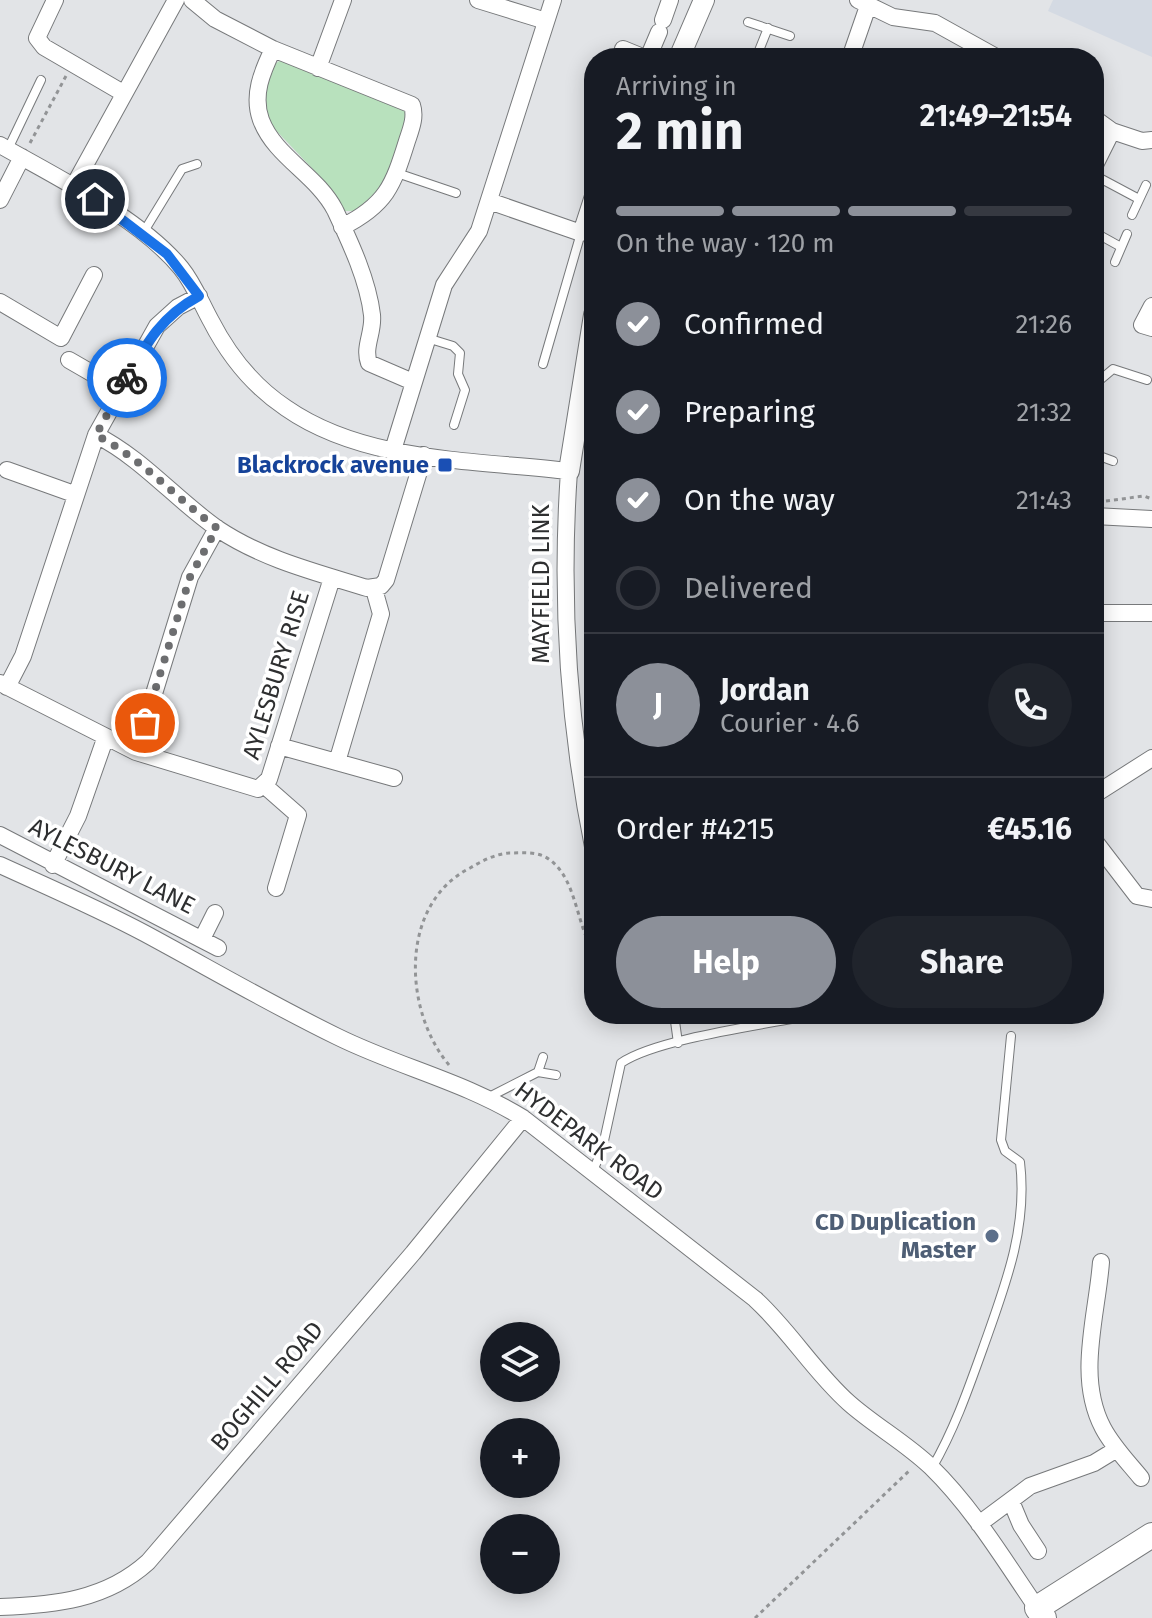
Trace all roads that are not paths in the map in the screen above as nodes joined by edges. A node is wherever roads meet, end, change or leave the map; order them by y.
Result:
1 (55, 0) edge
2 (176, 0) edge
3 (192, 0) edge
4 (343, 0) edge
5 (478, 0) edge
6 (553, 0) edge
7 (670, 0) edge
8 (704, 0) edge
9 (863, 3) edge
10 (546, 21) junction
11 (748, 22) dead end
12 (768, 28) junction
13 (790, 36) dead end
14 (651, 48) edge
15 (683, 48) edge
16 (760, 48) edge
17 (852, 48) edge
18 (980, 48) edge
19 (273, 49) junction
20 (318, 68) junction
21 (41, 80) dead end
22 (123, 93) junction
23 (1104, 125) edge
24 (1112, 131) junction
25 (1152, 140) edge
26 (1104, 147) edge
27 (10, 151) edge
28 (197, 164) dead end
29 (397, 173) junction
30 (1104, 180) edge
31 (1146, 185) dead end
32 (73, 187) junction
33 (456, 193) dead end
34 (1139, 199) junction
35 (0, 200) edge
36 (489, 201) junction
37 (1132, 215) dead end
38 (584, 224) edge
39 (342, 227) junction
40 (581, 233) junction
41 (1127, 234) dead end
42 (142, 235) junction
43 (1104, 238) edge
44 (1121, 247) junction
45 (1115, 262) dead end
46 (94, 275) dead end
47 (199, 296) junction
48 (0, 302) edge
49 (1152, 306) edge
50 (1152, 328) edge
51 (426, 337) junction
52 (69, 360) dead end
53 (543, 364) dead end
54 (584, 377) edge
55 (1104, 377) edge
56 (1147, 380) dead end
57 (413, 382) junction
58 (121, 390) junction
59 (454, 425) dead end
60 (96, 435) junction
61 (393, 450) junction
62 (424, 455) junction
63 (1104, 458) edge
64 (1113, 461) dead end
65 (7, 470) dead end
66 (569, 471) junction
67 (74, 494) junction
68 (1104, 510) edge
69 (1152, 519) edge
70 (217, 528) junction
71 (332, 578) junction
72 (374, 589) junction
73 (1104, 613) edge
74 (1152, 613) edge
75 (4, 685) edge
76 (105, 739) junction
77 (279, 746) junction
78 (584, 746) edge
79 (136, 752) junction
80 (1152, 758) edge
81 (337, 762) junction
82 (394, 778) dead end
83 (265, 786) junction
84 (1104, 789) edge
85 (0, 835) edge
86 (1104, 853) edge
87 (0, 865) edge
88 (53, 865) junction
89 (276, 876) dead end
90 (1152, 899) edge
91 (215, 913) dead end
92 (202, 939) junction
93 (218, 948) dead end
94 (675, 1024) edge
95 (770, 1024) edge
96 (1011, 1036) dead end
97 (678, 1043) junction
98 (543, 1057) dead end
99 (538, 1072) junction
100 (556, 1075) dead end
101 (489, 1097) junction
102 (523, 1118) junction
103 (592, 1173) junction
104 (1101, 1262) dead end
105 (1117, 1449) junction
106 (927, 1464) junction
107 (1141, 1478) dead end
108 (1011, 1501) junction
109 (979, 1524) junction
110 (1152, 1535) edge
111 (1038, 1551) dead end
112 (0, 1607) edge
113 (1041, 1613) edge

1 - 22 street
2 - 22 street
3 - 19 street
4 - 20 street
5 - 10 street
6 - 10 street
7 - 14 street
8 - 15 street
9 - 17 street
9 - 18 street
10 - 36 street
11 - 12 lane
12 - 13 lane
12 - 16 lane
19 - 20 street
19 - 39 street
20 - 29 street
21 - 27 lane
22 - 32 street
23 - 24 street
24 - 25 street
24 - 26 street
27 - 32 street
27 - 35 street
28 - 42 lane
29 - 33 lane
29 - 39 street
30 - 34 lane
31 - 34 lane
32 - 42 street
34 - 37 lane
36 - 40 street
36 - 51 street
38 - 40 street
39 - 57 street
40 - 53 lane
41 - 44 lane
42 - 47 street
43 - 44 lane
44 - 45 lane
46 - 48 street
47 - 58 street
47 - 61 street
49 - 50 street
51 - 57 street
51 - 59 lane
52 - 58 street
54 - 66 street, MAYFIELD LINK
55 - 56 lane
57 - 61 street
58 - 60 street
60 - 67 street
60 - 70 street
61 - 62 street
62 - 66 street
62 - 72 street
63 - 64 lane
65 - 67 street
66 - 78 street, MAYFIELD LINK
67 - 75 street
68 - 69 street
70 - 71 street
70 - 79 street
71 - 72 street
71 - 77 street, AYLESBURY RISE
72 - 81 street
73 - 74 street
75 - 76 street, AYLESBURY RISE
76 - 79 street, AYLESBURY RISE
76 - 88 street
77 - 81 street
77 - 83 street, AYLESBURY RISE
79 - 83 street, AYLESBURY RISE
80 - 84 street
81 - 82 street
83 - 89 street
85 - 88 street, AYLESBURY LANE
86 - 90 street
87 - 101 street, HYDEPARK ROAD
88 - 92 street, AYLESBURY LANE
91 - 92 street, AYLESBURY LANE
92 - 93 street, AYLESBURY LANE
94 - 97 lane
95 - 97 lane
96 - 106 lane
97 - 103 lane
98 - 99 lane
99 - 100 lane
99 - 101 lane
101 - 102 street, HYDEPARK ROAD
102 - 103 street, HYDEPARK ROAD
102 - 112 street, BOGHILL ROAD
103 - 106 street, HYDEPARK ROAD
104 - 105 street
105 - 107 street
105 - 108 street
106 - 109 street, HYDEPARK ROAD
108 - 109 street
108 - 111 street
109 - 113 street, HYDEPARK ROAD
110 - 113 main road

